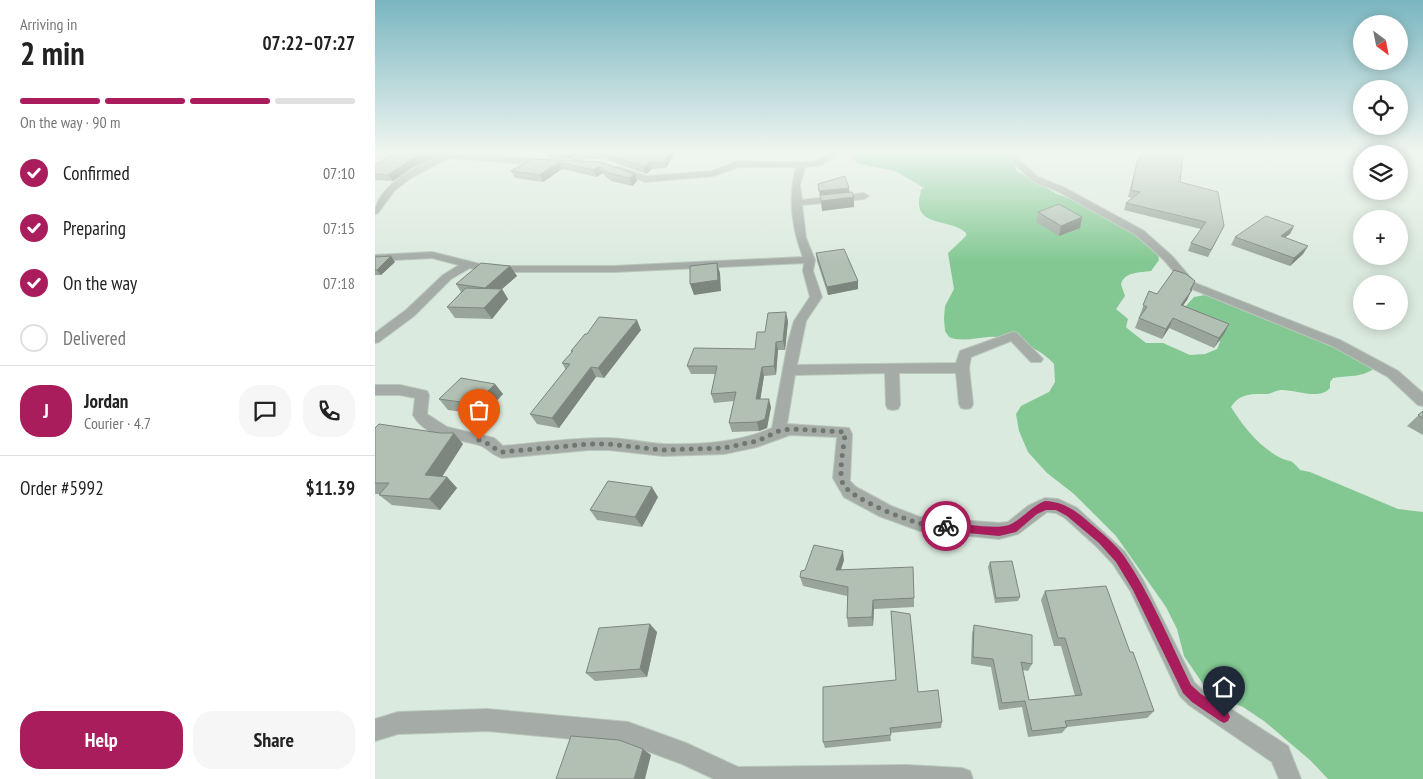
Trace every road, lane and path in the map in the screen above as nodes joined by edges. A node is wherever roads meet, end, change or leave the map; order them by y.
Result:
1 (391, 189) edge
2 (797, 189) edge
3 (1061, 189) edge
4 (864, 196) dead end
5 (797, 203) junction
6 (375, 210) edge
7 (375, 258) edge
8 (810, 260) junction
9 (468, 264) junction
10 (375, 339) edge
11 (1036, 359) dead end
12 (963, 368) junction
13 (892, 369) junction
14 (789, 370) junction
15 (375, 390) edge
16 (1423, 401) edge
17 (966, 404) dead end
18 (893, 405) dead end
19 (779, 431) junction
20 (375, 730) edge
21 (962, 779) edge
22 (1290, 779) edge

1 - 6 street
2 - 5 street
3 - 16 street
4 - 5 street
5 - 8 street
7 - 9 street
8 - 9 street
8 - 14 street
9 - 10 street
11 - 12 street
12 - 13 street
12 - 17 street
13 - 14 street
13 - 18 street
14 - 19 street
15 - 19 street
19 - 22 street
20 - 21 street

